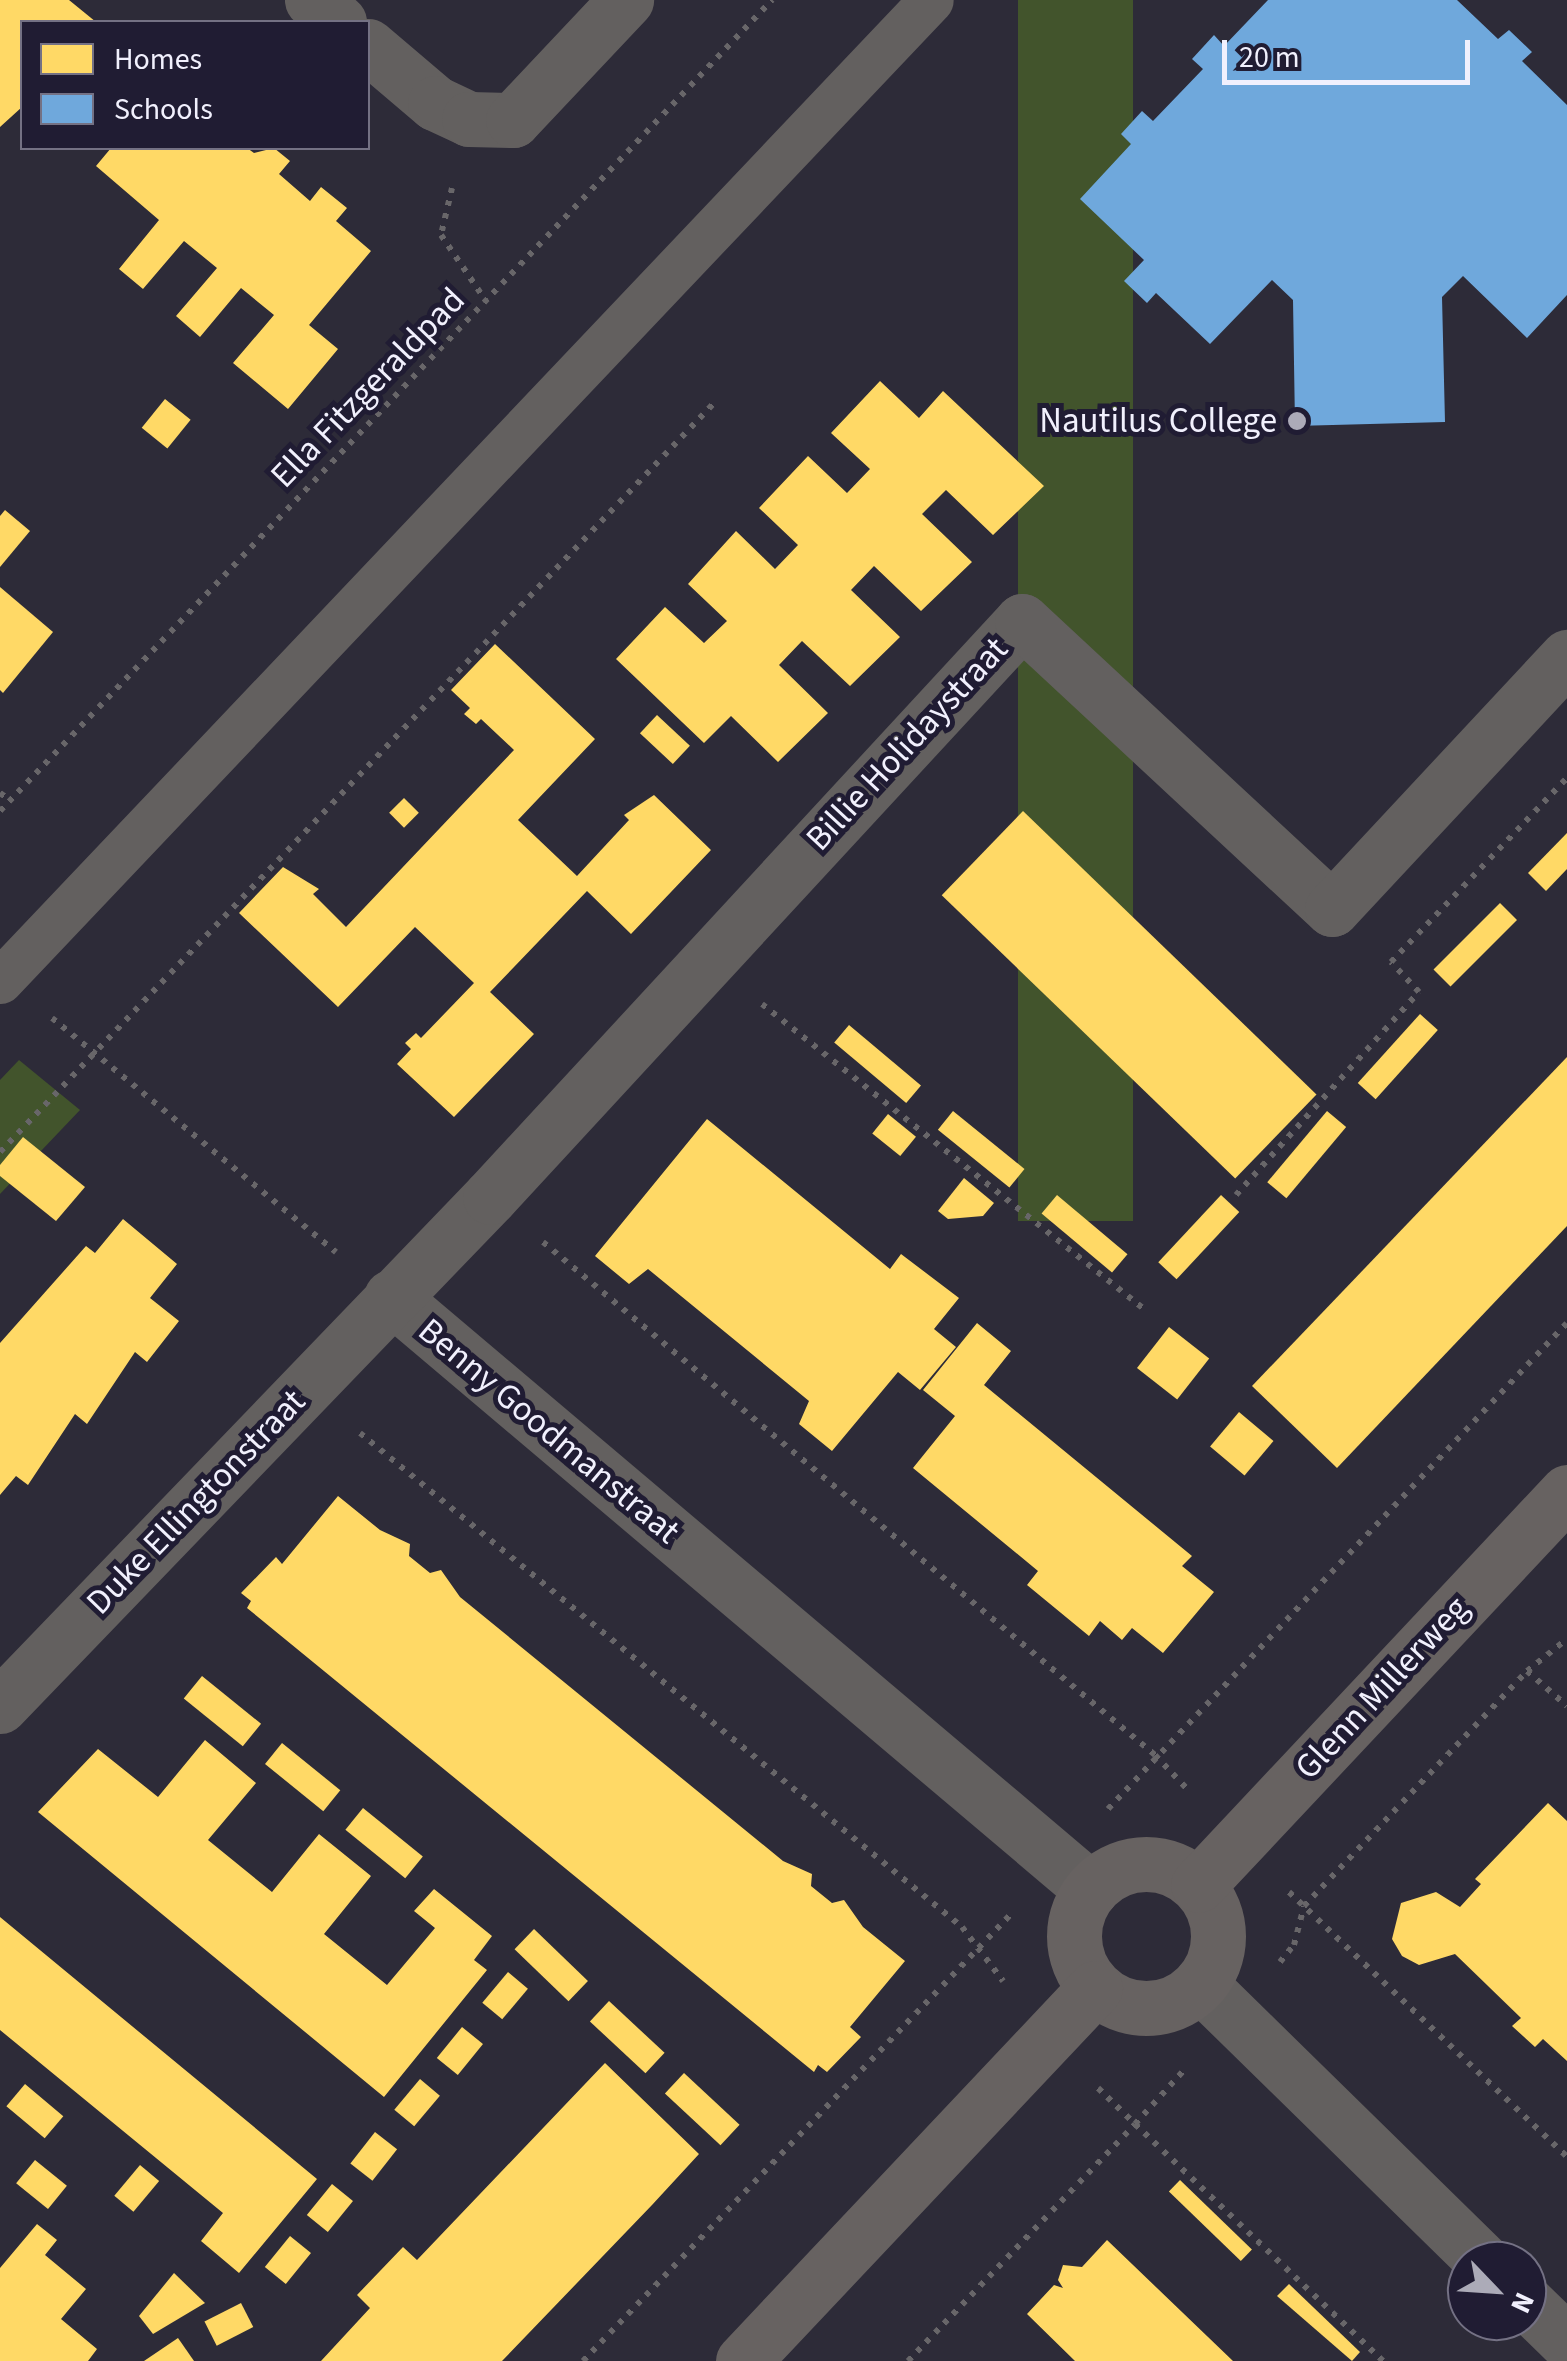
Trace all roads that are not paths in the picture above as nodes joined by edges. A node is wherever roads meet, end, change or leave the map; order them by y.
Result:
1 (312, 0) edge
2 (626, 0) edge
3 (931, 0) edge
4 (337, 20) edge
5 (370, 48) edge
6 (1567, 657) edge
7 (2, 979) edge
8 (392, 1297) junction
9 (1567, 1492) edge
10 (0, 1706) edge
11 (1198, 1885) junction
12 (1091, 1889) junction
13 (1095, 1988) junction
14 (1216, 2001) junction
15 (1463, 2241) edge
16 (1547, 2322) edge
17 (1567, 2342) edge
18 (743, 2361) edge

1 - 4 street
2 - 5 street
3 - 7 lane
6 - 8 street, Billie Holidaystraat
8 - 10 street, Duke Ellingtonstraat
8 - 12 street, Benny Goodmanstraat
9 - 11 street, Glenn Millerweg
11 - 12 street
11 - 14 street
12 - 13 street
13 - 14 street
13 - 18 street
14 - 15 street
16 - 17 street

